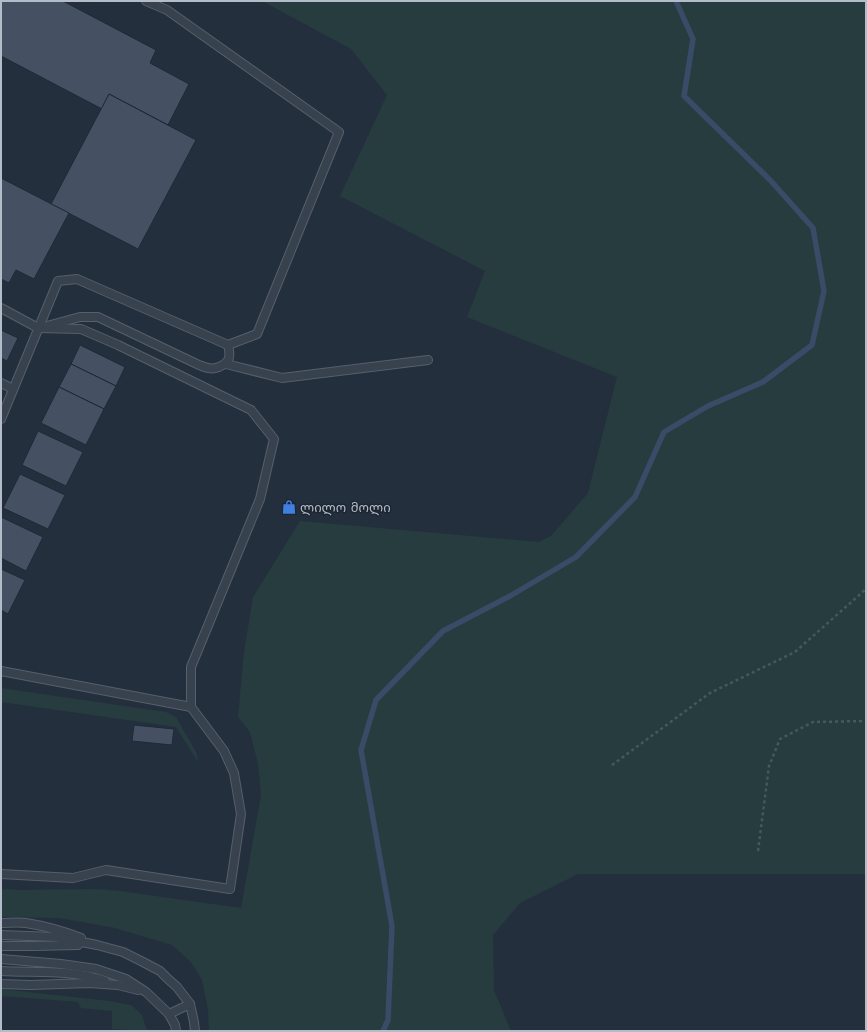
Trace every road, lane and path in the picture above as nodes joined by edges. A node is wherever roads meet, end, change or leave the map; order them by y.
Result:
1 (146, 1) edge
2 (1, 308) edge
3 (38, 328) junction
4 (228, 345) junction
5 (428, 360) dead end
6 (226, 364) junction
7 (1, 383) edge
8 (13, 389) junction
9 (1, 418) edge
10 (866, 589) edge
11 (1, 671) edge
12 (191, 707) junction
13 (866, 721) edge
14 (612, 765) dead end
15 (758, 851) dead end
16 (1, 874) edge
17 (1, 923) edge
18 (1, 935) edge
19 (97, 945) junction
20 (1, 946) edge
21 (1, 959) edge
22 (1, 971) edge
23 (1, 984) edge
24 (118, 985) junction
25 (146, 992) junction
26 (190, 1004) junction
27 (169, 1014) junction
28 (176, 1031) edge
29 (195, 1031) edge

1 - 4 lane
2 - 3 lane
3 - 4 lane
3 - 6 lane
3 - 8 lane
3 - 12 lane
4 - 6 lane
5 - 6 lane
7 - 8 lane
8 - 9 lane
10 - 14 path
11 - 12 lane
12 - 16 lane
13 - 15 path
17 - 19 lane
18 - 19 lane
19 - 20 lane
19 - 26 lane
21 - 25 lane
22 - 24 lane
23 - 24 lane
24 - 25 lane
25 - 27 lane
26 - 27 lane
26 - 29 lane
27 - 28 lane

